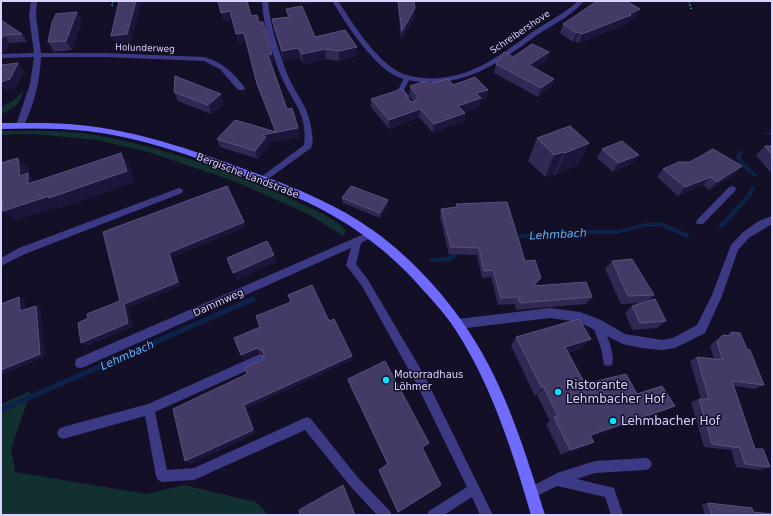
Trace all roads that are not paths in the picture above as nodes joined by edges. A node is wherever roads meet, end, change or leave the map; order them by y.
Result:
1 (34, 1) edge
2 (265, 1) edge
3 (336, 1) edge
4 (581, 1) edge
5 (37, 54) junction
6 (1, 56) edge
7 (407, 78) junction
8 (241, 88) dead end
9 (409, 101) edge
10 (20, 125) junction
11 (1, 126) edge
12 (264, 179) junction
13 (732, 189) dead end
14 (179, 191) dead end
15 (772, 220) edge
16 (700, 222) dead end
17 (371, 234) junction
18 (357, 241) junction
19 (1, 262) edge
20 (458, 324) junction
21 (597, 324) junction
22 (260, 359) edge
23 (608, 361) dead end
24 (80, 363) dead end
25 (149, 409) junction
26 (62, 433) dead end
27 (646, 464) dead end
28 (556, 480) junction
29 (474, 489) junction
30 (531, 493) junction
31 (386, 515) edge
32 (433, 515) edge
33 (486, 515) edge
34 (538, 515) edge
35 (616, 515) edge

1 - 5 street
2 - 12 street
3 - 7 street, Schreibershove
4 - 7 street, Schreibershove
5 - 6 street, Holunderweg
5 - 8 street, Holunderweg
5 - 10 street
7 - 9 lane
10 - 11 main road, Bergische Landstraße
10 - 12 main road, Bergische Landstraße
12 - 17 main road, Bergische Landstraße
13 - 16 lane
14 - 19 lane
15 - 21 street
17 - 18 lane, Dammweg
17 - 20 main road, Bergische Landstraße
18 - 24 lane, Dammweg
18 - 29 lane
20 - 21 street
20 - 30 main road, Bergische Landstraße
21 - 23 lane
22 - 25 lane
25 - 26 lane
25 - 31 lane
27 - 28 lane
28 - 30 lane
28 - 35 lane
29 - 32 lane
29 - 33 lane
30 - 34 main road, Bergische Landstraße

